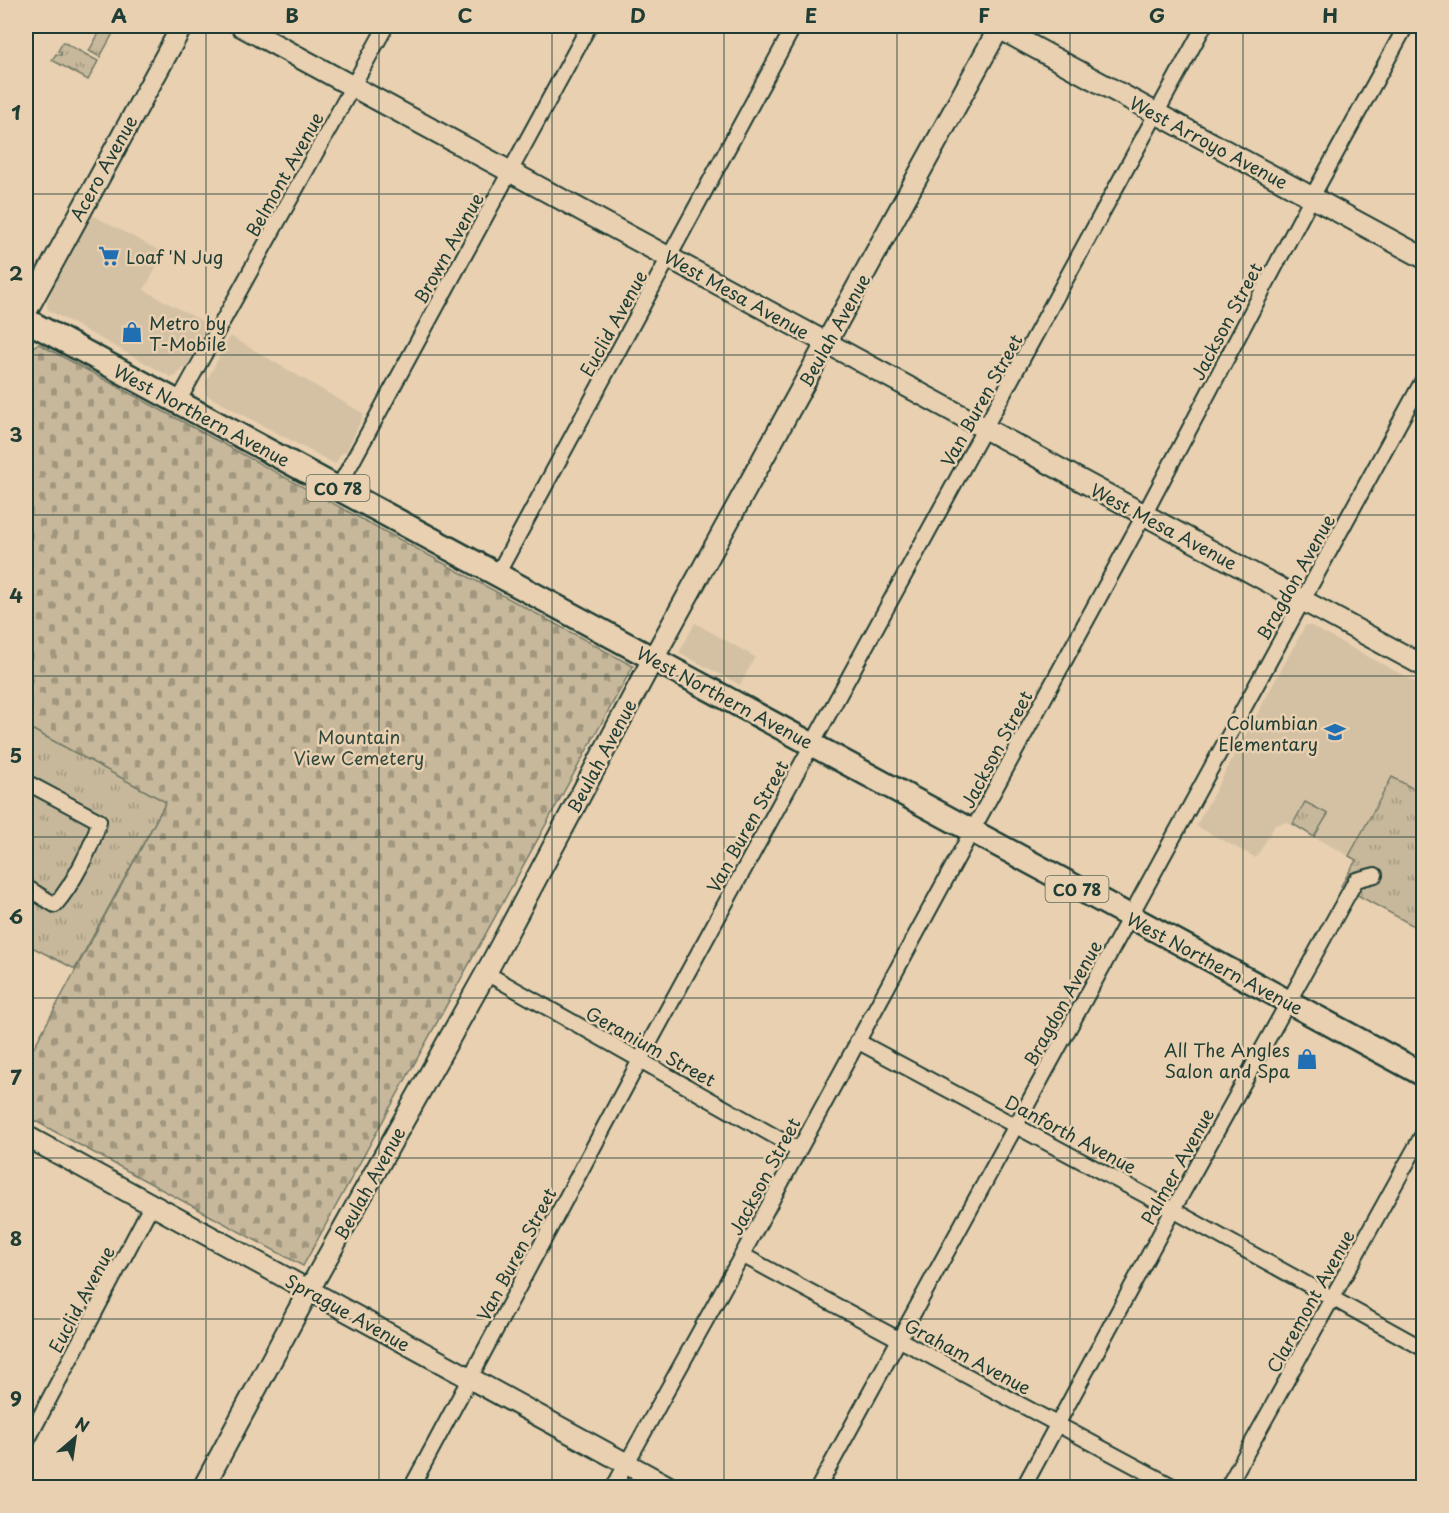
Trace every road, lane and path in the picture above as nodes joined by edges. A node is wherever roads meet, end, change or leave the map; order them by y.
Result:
1 (182, 26) edge
2 (241, 26) edge
3 (386, 26) edge
4 (589, 26) edge
5 (794, 26) edge
6 (998, 26) edge
7 (1204, 26) edge
8 (1406, 26) edge
9 (354, 86) junction
10 (1157, 113) junction
11 (511, 172) junction
12 (1311, 197) junction
13 (670, 256) junction
14 (1424, 258) edge
15 (26, 312) edge
16 (26, 320) edge
17 (827, 343) junction
18 (1424, 378) edge
19 (178, 402) junction
20 (986, 429) junction
21 (338, 488) junction
22 (1144, 515) junction
23 (498, 573) junction
24 (1303, 601) junction
25 (653, 659) junction
26 (1424, 666) edge
27 (812, 744) junction
28 (26, 782) edge
29 (972, 831) junction
30 (1375, 875) dead end
31 (26, 887) edge
32 (1130, 918) junction
33 (486, 973) junction
34 (1288, 1002) junction
35 (857, 1041) junction
36 (640, 1060) junction
37 (1424, 1075) edge
38 (1015, 1125) junction
39 (1424, 1132) edge
40 (26, 1137) edge
41 (799, 1150) junction
42 (152, 1204) junction
43 (1173, 1210) junction
44 (742, 1255) junction
45 (309, 1290) junction
46 (1332, 1300) junction
47 (898, 1339) junction
48 (1424, 1349) edge
49 (470, 1379) junction
50 (1057, 1424) junction
51 (26, 1443) edge
52 (626, 1463) junction
53 (203, 1488) edge
54 (411, 1488) edge
55 (613, 1488) edge
56 (671, 1488) edge
57 (818, 1488) edge
58 (1023, 1488) edge
59 (1176, 1488) edge
60 (1227, 1488) edge

1 - 15 street, Acero Avenue
2 - 9 street, West Mesa Avenue
3 - 9 street, Belmont Avenue
4 - 11 street, Brown Avenue
5 - 13 street, Euclid Avenue
6 - 10 street, West Arroyo Avenue
6 - 17 street, Beulah Avenue
7 - 10 street, Van Buren Street
8 - 12 street, Jackson Street
9 - 11 street, West Mesa Avenue
9 - 19 street, Belmont Avenue
10 - 12 street, West Arroyo Avenue
10 - 20 street, Van Buren Street
11 - 13 street, West Mesa Avenue
11 - 21 street, Brown Avenue
12 - 14 street, West Arroyo Avenue
12 - 22 street, Jackson Street
13 - 17 street, West Mesa Avenue
13 - 23 street, Euclid Avenue
16 - 19 main road, West Northern Avenue / CO 78
17 - 20 street, West Mesa Avenue
17 - 25 street, Beulah Avenue
18 - 24 street, Bragdon Avenue
19 - 21 main road, West Northern Avenue / CO 78
20 - 22 street, West Mesa Avenue
20 - 27 street, Van Buren Street
21 - 23 main road, West Northern Avenue / CO 78
22 - 24 street, West Mesa Avenue
22 - 29 street, Jackson Street
23 - 25 main road, West Northern Avenue / CO 78
24 - 26 street, West Mesa Avenue
24 - 32 street, Bragdon Avenue
25 - 27 main road, West Northern Avenue / CO 78
25 - 33 street, Beulah Avenue
27 - 29 main road, West Northern Avenue / CO 78
27 - 36 street, Van Buren Street
28 - 31 street
29 - 32 main road, West Northern Avenue / CO 78
29 - 35 street, Jackson Street
30 - 34 street, Palmer Avenue
32 - 34 main road, West Northern Avenue / CO 78
32 - 38 street, Bragdon Avenue
33 - 36 street, Geranium Street
33 - 45 street, Beulah Avenue
34 - 37 main road, West Northern Avenue / CO 78
34 - 43 street, Palmer Avenue
35 - 38 street, Danforth Avenue
35 - 41 street, Jackson Street
36 - 41 street, Geranium Street
36 - 49 street, Van Buren Street
38 - 43 street, Danforth Avenue
38 - 47 street, Bragdon Avenue
39 - 46 street, Claremont Avenue
40 - 42 street, Sprague Avenue
41 - 44 street, Jackson Street
42 - 45 street, Sprague Avenue
42 - 51 street, Euclid Avenue
43 - 46 street, Danforth Avenue
43 - 50 street, Palmer Avenue
44 - 47 street, Graham Avenue
44 - 52 street, Jackson Street
45 - 49 street, Sprague Avenue
45 - 53 street, Beulah Avenue
46 - 48 street, Danforth Avenue
46 - 60 street, Claremont Avenue
47 - 50 street, Graham Avenue
47 - 57 street, Bragdon Avenue
49 - 52 street, Sprague Avenue
49 - 54 street, Van Buren Street
50 - 58 street, Palmer Avenue
50 - 59 street, Graham Avenue
52 - 55 street, Jackson Street
52 - 56 street, Sprague Avenue

